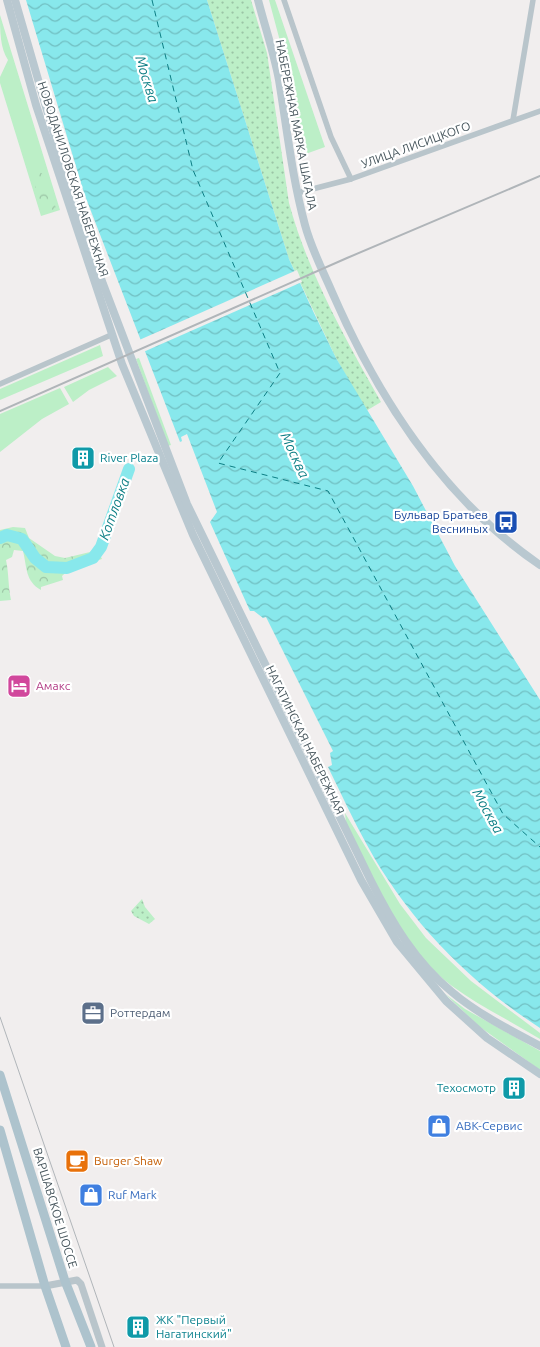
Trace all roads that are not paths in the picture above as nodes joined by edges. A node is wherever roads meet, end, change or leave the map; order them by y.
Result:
1 (7, 0) edge
2 (14, 0) edge
3 (258, 0) edge
4 (284, 0) edge
5 (533, 0) edge
6 (540, 111) edge
7 (514, 120) junction
8 (351, 179) junction
9 (297, 193) junction
10 (111, 335) junction
11 (134, 359) joint
12 (122, 364) joint
13 (0, 384) edge
14 (540, 565) edge
15 (540, 1046) edge
16 (540, 1074) edge
17 (0, 1075) edge
18 (0, 1130) edge
19 (65, 1281) junction
20 (0, 1286) edge
21 (45, 1286) junction
22 (66, 1347) edge
23 (91, 1347) edge
24 (102, 1347) edge

1 - 10 main road, НОВОДАНИЛОВСКАЯ НАБЕРЕЖНАЯ
2 - 11 main road, НОВОДАНИЛОВСКАЯ НАБЕРЕЖНАЯ
3 - 9 main road, НАБЕРЕЖНАЯ МАРКА ШАГАЛА
4 - 8 street, НАБЕРЕЖНАЯ МАРКА ШАГАЛА
5 - 7 street
6 - 7 street, УЛИЦА ЛИСИЦКОГО
7 - 8 street, УЛИЦА ЛИСИЦКОГО
8 - 9 street, УЛИЦА ЛИСИЦКОГО
9 - 14 main road, НАБЕРЕЖНАЯ МАРКА ШАГАЛА
10 - 12 main road, НОВОДАНИЛОВСКАЯ НАБЕРЕЖНАЯ
10 - 13 street
11 - 15 main road, НАГАТИНСКАЯ НАБЕРЕЖНАЯ
12 - 16 main road, НАГАТИНСКАЯ НАБЕРЕЖНАЯ
17 - 19 main road, ВАРШАВСКОЕ ШОССЕ
18 - 21 main road
19 - 21 street
19 - 23 main road, ВАРШАВСКОЕ ШОССЕ
19 - 24 street
20 - 21 street
21 - 22 main road

